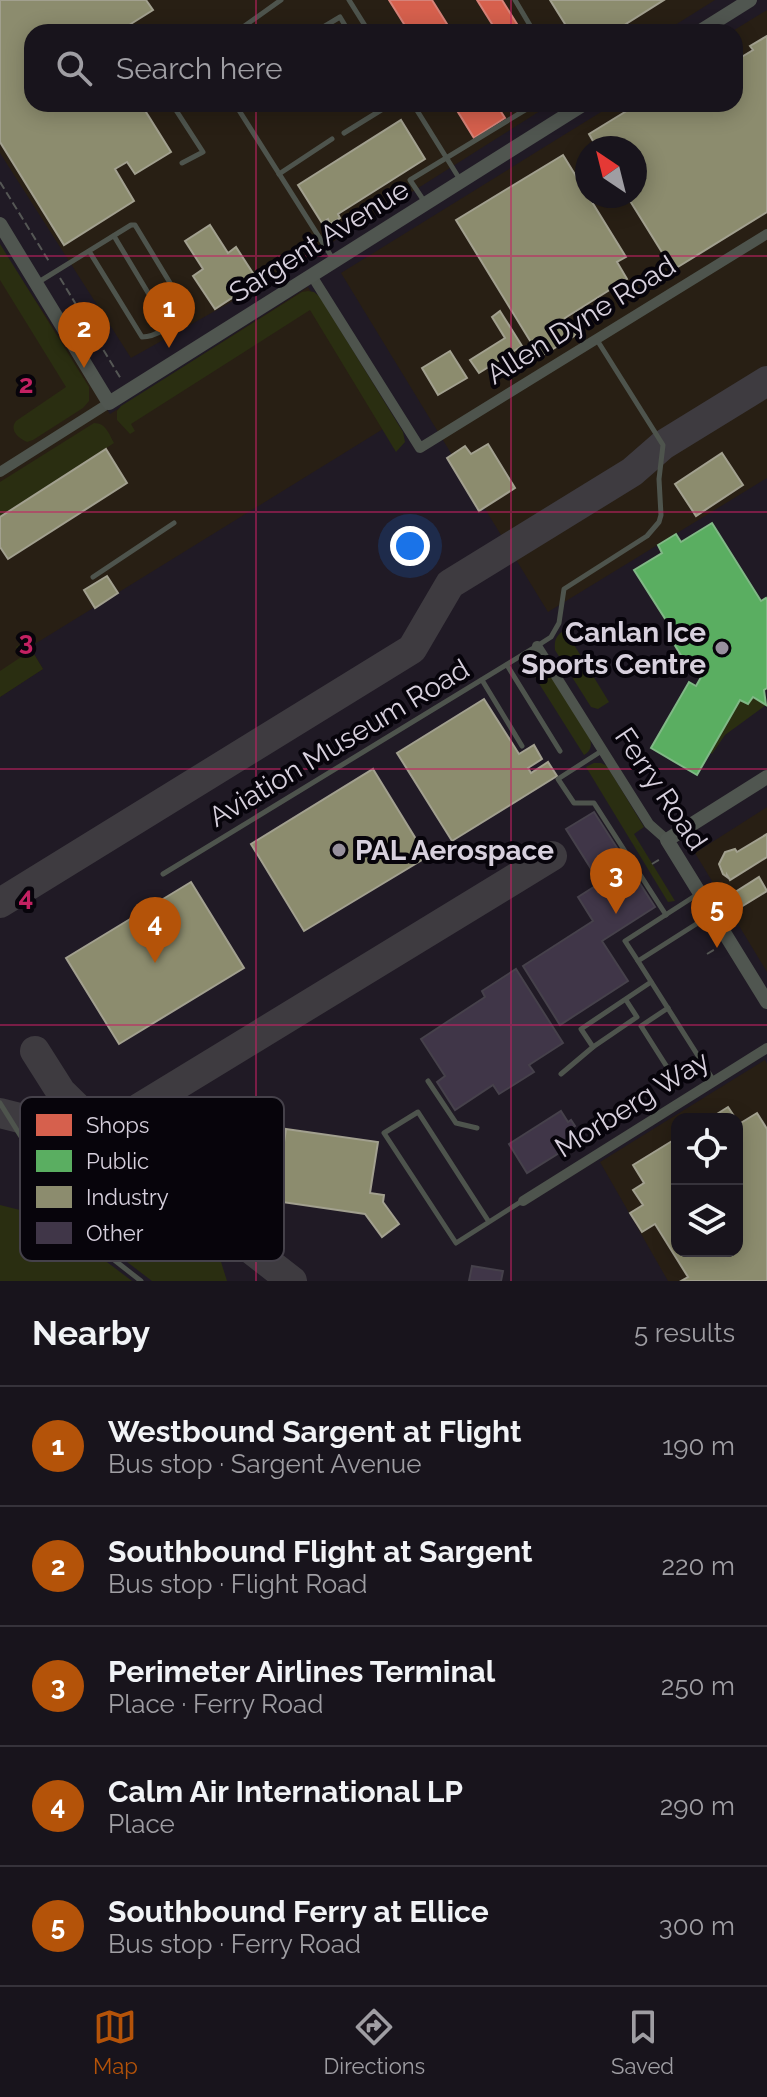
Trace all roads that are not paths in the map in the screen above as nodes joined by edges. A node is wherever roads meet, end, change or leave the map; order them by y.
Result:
1 (281, 0) edge
2 (349, 0) edge
3 (515, 0) edge
4 (750, 0) edge
5 (247, 24) edge
6 (328, 24) edge
7 (344, 24) edge
8 (364, 24) edge
9 (529, 24) edge
10 (712, 24) edge
11 (179, 112) edge
12 (240, 112) edge
13 (378, 112) edge
14 (418, 112) edge
15 (522, 112) edge
16 (569, 112) edge
17 (344, 133) dead end
18 (332, 139) dead end
19 (446, 158) junction
20 (182, 163) dead end
21 (279, 174) junction
22 (461, 182) junction
23 (425, 204) junction
24 (0, 224) edge
25 (767, 234) edge
26 (114, 236) junction
27 (89, 251) junction
28 (335, 262) junction
29 (312, 276) junction
30 (36, 283) junction
31 (168, 326) junction
32 (596, 339) junction
33 (109, 403) junction
34 (0, 472) edge
35 (174, 523) dead end
36 (93, 577) dead end
37 (537, 646) junction
38 (507, 665) junction
39 (482, 680) junction
40 (522, 746) dead end
41 (603, 750) junction
42 (560, 751) dead end
43 (767, 777) edge
44 (667, 840) junction
45 (163, 874) dead end
46 (700, 893) junction
47 (713, 913) junction
48 (666, 915) junction
49 (638, 961) junction
50 (651, 982) junction
51 (765, 994) edge
52 (626, 1000) junction
53 (668, 1008) junction
54 (593, 1047) junction
55 (767, 1048) edge
56 (561, 1074) dead end
57 (674, 1078) dead end
58 (428, 1081) dead end
59 (714, 1081) junction
60 (0, 1103) edge
61 (477, 1128) dead end
62 (20, 1135) edge
63 (523, 1201) joint
64 (489, 1222) junction
65 (116, 1261) edge
66 (141, 1281) edge

1 - 5 lane
2 - 8 lane
3 - 9 lane
4 - 10 street
6 - 7 lane
11 - 20 lane
12 - 21 lane
13 - 17 lane
14 - 19 lane
15 - 19 lane
16 - 22 street, Sargent Avenue
18 - 21 lane
19 - 22 lane
19 - 23 lane
21 - 28 lane
22 - 23 street, Sargent Avenue
23 - 28 street, Sargent Avenue
24 - 30 street
25 - 32 street, Allen Dyne Road
26 - 27 lane
26 - 31 lane
26 - 31 lane
27 - 30 lane
27 - 31 lane
28 - 29 street, Sargent Avenue
29 - 32 street, Allen Dyne Road
29 - 33 street, Sargent Avenue
30 - 33 street
32 - 37 lane
33 - 34 street, Sargent Avenue
35 - 36 lane
37 - 38 lane, Aviation Museum Road
37 - 41 street, Ferry Road
38 - 39 lane, Aviation Museum Road
38 - 42 lane
39 - 40 lane
39 - 45 lane, Aviation Museum Road
41 - 44 street, Ferry Road
41 - 48 lane
43 - 44 street
44 - 46 street, Ferry Road
46 - 47 street, Ferry Road
46 - 48 lane
47 - 49 lane
47 - 51 street, Ferry Road
48 - 49 lane
49 - 50 lane
50 - 52 lane
50 - 53 lane
52 - 54 lane
52 - 54 lane
53 - 57 lane
53 - 59 lane
54 - 56 lane
55 - 59 street, Morberg Way
58 - 61 lane
59 - 63 street, Morberg Way
60 - 62 lane
63 - 64 lane
64 - 64 lane
65 - 66 lane

